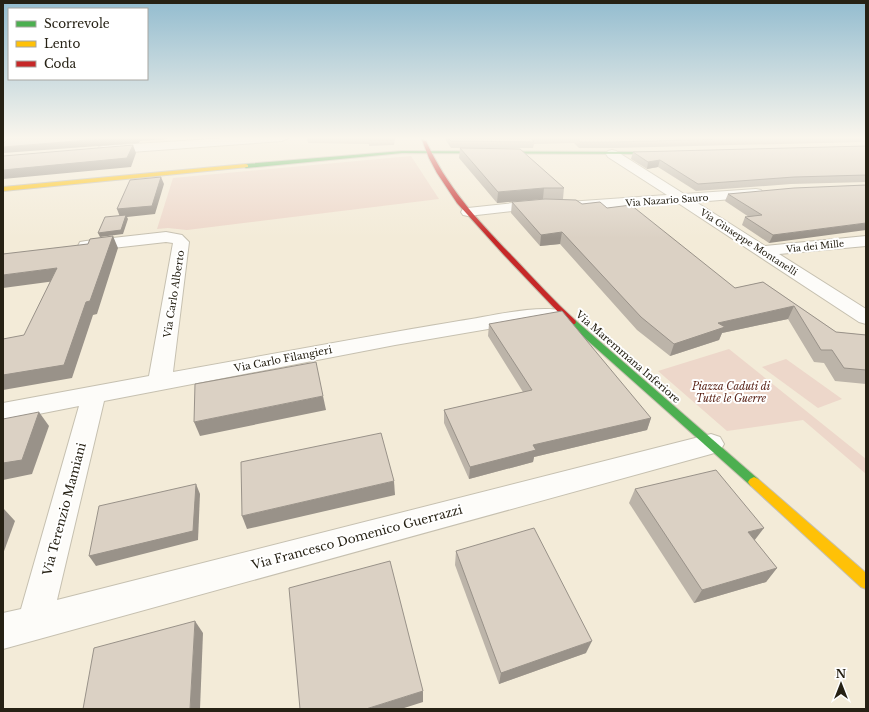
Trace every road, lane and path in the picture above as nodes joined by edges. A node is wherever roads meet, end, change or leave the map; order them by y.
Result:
1 (191, 171) edge
2 (438, 171) edge
3 (639, 171) edge
4 (3, 188) edge
5 (773, 192) edge
6 (682, 199) junction
7 (468, 212) junction
8 (866, 240) edge
9 (71, 247) edge
10 (763, 251) junction
11 (565, 315) junction
12 (866, 318) edge
13 (160, 382) junction
14 (94, 395) junction
15 (3, 412) edge
16 (711, 444) junction
17 (866, 582) edge
18 (34, 623) junction
19 (3, 631) edge

1 - 4 street
2 - 7 street, Via Maremmana Inferiore
3 - 6 street, Via Giuseppe Montanelli
5 - 6 street, Via Nazario Sauro
6 - 7 street, Via Nazario Sauro
6 - 10 street, Via Giuseppe Montanelli
7 - 11 street, Via Maremmana Inferiore
8 - 10 street, Via dei Mille
9 - 13 street, Via Carlo Alberto
10 - 12 street, Via Giuseppe Montanelli
11 - 13 street, Via Carlo Filangieri
11 - 16 street, Via Maremmana Inferiore
13 - 14 street, Via Carlo Filangieri
14 - 15 street, Via Carlo Filangieri
14 - 18 street, Via Terenzio Mamiani
16 - 17 street, Via Maremmana Inferiore
16 - 18 street, Via Francesco Domenico Guerrazzi
18 - 19 street, Via Francesco Domenico Guerrazzi

